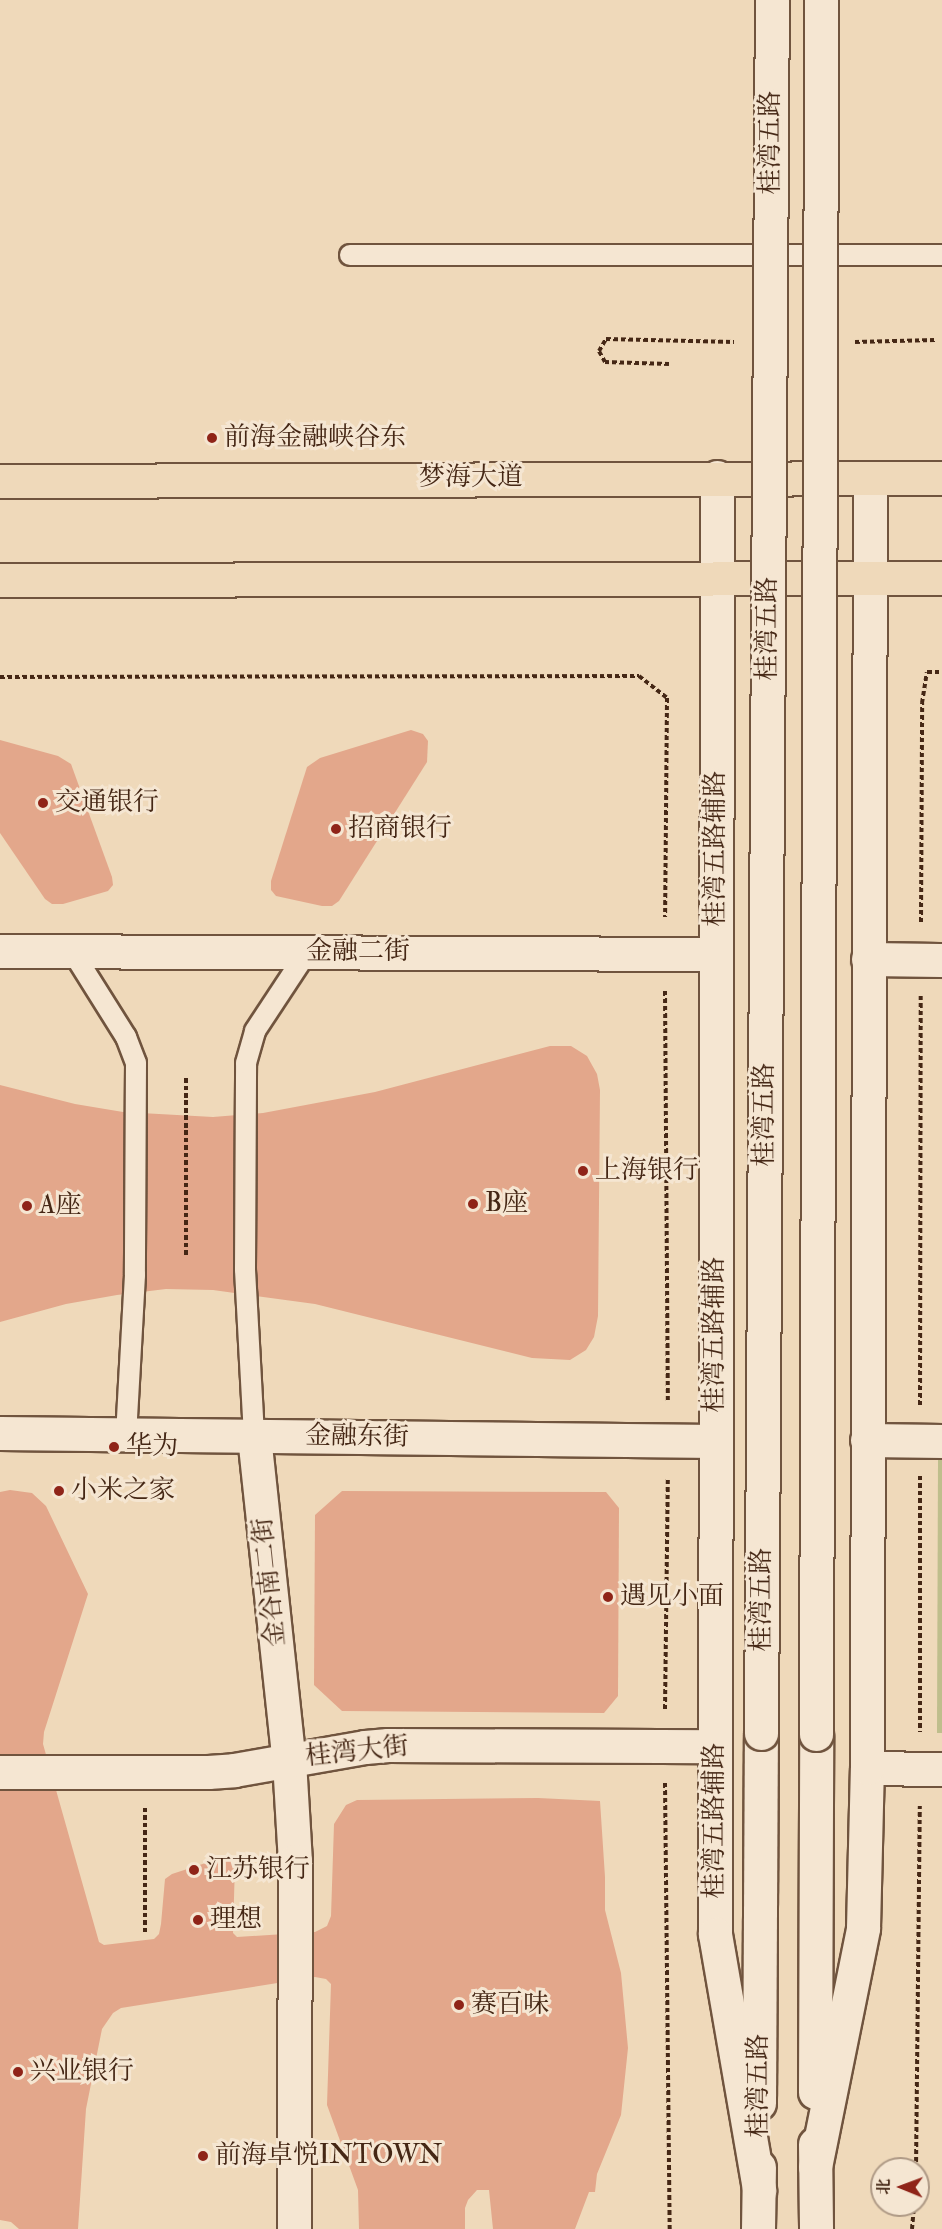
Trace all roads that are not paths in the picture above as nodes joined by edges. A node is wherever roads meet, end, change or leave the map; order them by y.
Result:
1 (772, 0) edge
2 (821, 0) edge
3 (350, 255) dead end
4 (942, 255) edge
5 (717, 477) junction
6 (870, 478) junction
7 (942, 478) edge
8 (0, 481) edge
9 (870, 577) junction
10 (717, 578) junction
11 (942, 578) edge
12 (0, 580) edge
13 (0, 951) edge
14 (72, 951) junction
15 (307, 952) junction
16 (716, 954) junction
17 (868, 959) junction
18 (932, 960) edge
19 (0, 1433) edge
20 (126, 1434) junction
21 (254, 1436) junction
22 (715, 1440) junction
23 (867, 1440) junction
24 (931, 1441) edge
25 (715, 1746) junction
26 (289, 1761) junction
27 (867, 1768) junction
28 (942, 1769) edge
29 (0, 1772) edge
30 (815, 2167) junction
31 (759, 2190) junction
32 (294, 2229) edge
33 (758, 2229) edge
34 (816, 2229) edge

1 - 31 street, 桂湾五路, bridge
2 - 30 street, 桂湾五路, bridge
3 - 4 lane
5 - 6 main road, 梦海大道
5 - 8 main road, 梦海大道
5 - 10 street, 桂湾五路辅路
6 - 7 main road, 梦海大道
6 - 9 street
9 - 10 main road
9 - 11 main road
9 - 17 street
10 - 12 main road
10 - 16 street, 桂湾五路辅路
13 - 14 street, 金融二街
14 - 15 street, 金融二街
14 - 20 lane
15 - 16 street, 金融二街
15 - 21 lane, 金谷南二街
16 - 22 street, 桂湾五路辅路
17 - 18 street
17 - 23 street
19 - 20 street, 金融东街
20 - 21 street, 金融东街
21 - 22 street, 金融东街
21 - 26 street, 金谷南二街
22 - 25 street, 桂湾五路辅路
23 - 24 street
23 - 27 street
25 - 26 street, 桂湾大街
25 - 31 street, 桂湾五路辅路
26 - 29 street, 桂湾大街
26 - 32 street, 金谷南二街
27 - 28 street
27 - 30 street
30 - 34 street, 桂湾五路
31 - 33 street, 桂湾五路

